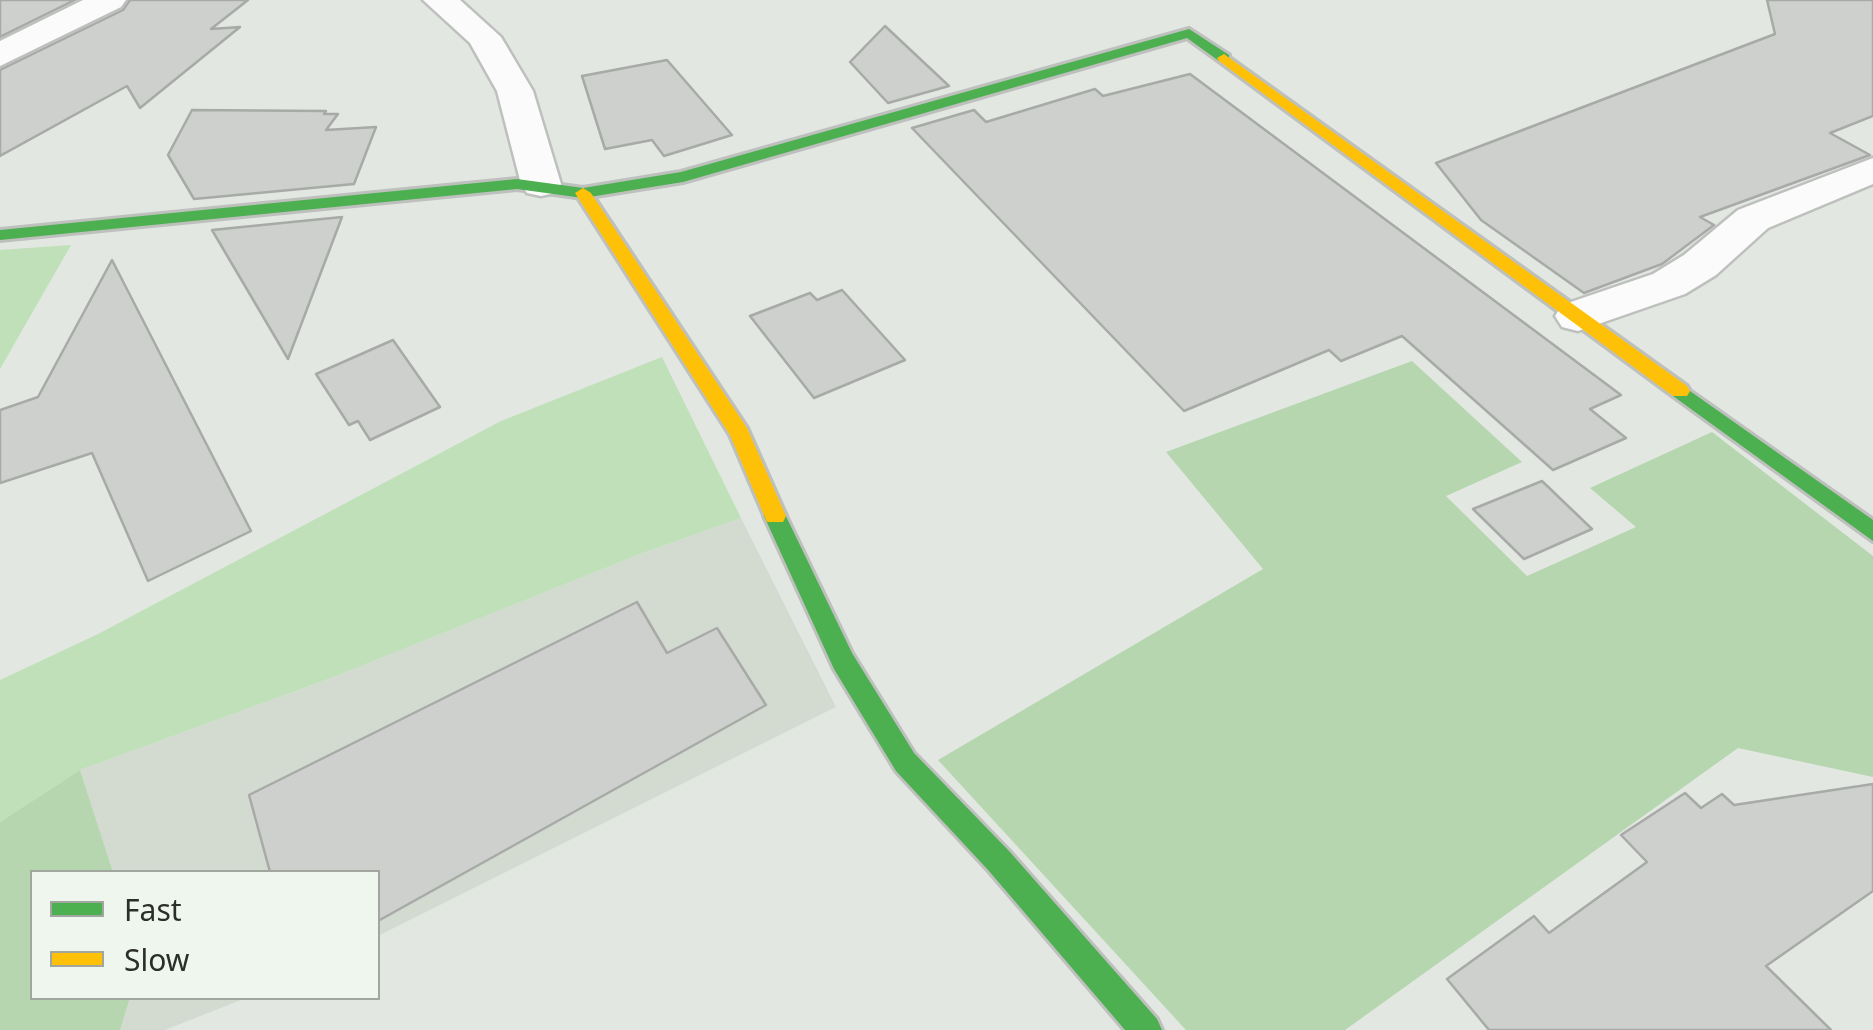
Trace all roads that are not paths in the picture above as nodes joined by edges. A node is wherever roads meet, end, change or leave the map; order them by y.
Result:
1 (109, 0) edge
2 (440, 0) edge
3 (0, 55) edge
4 (1873, 170) edge
5 (541, 184) junction
6 (583, 193) junction
7 (0, 235) edge
8 (1578, 316) junction
9 (1873, 532) edge
10 (1146, 1030) edge

1 - 3 street
2 - 5 street
4 - 8 street
5 - 6 street
5 - 7 street
6 - 8 street
6 - 10 street
8 - 9 street

